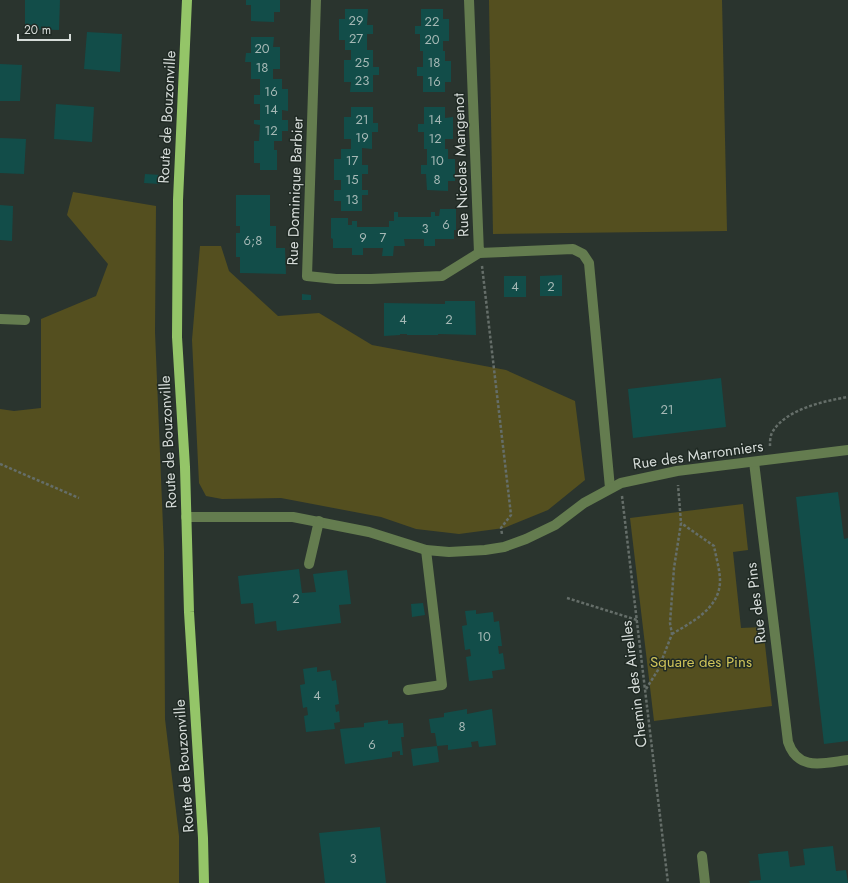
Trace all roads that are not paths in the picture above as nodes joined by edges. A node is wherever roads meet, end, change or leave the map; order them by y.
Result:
1 (187, 0) edge
2 (316, 0) edge
3 (469, 0) edge
4 (479, 252) junction
5 (0, 319) edge
6 (25, 320) dead end
7 (848, 450) edge
8 (754, 462) junction
9 (610, 488) junction
10 (186, 517) junction
11 (319, 521) junction
12 (426, 550) junction
13 (309, 564) dead end
14 (408, 690) dead end
15 (848, 760) edge
16 (702, 856) dead end
17 (204, 883) edge
18 (705, 883) edge

1 - 10 main road, Route de Bouzonville
2 - 4 street, Rue Dominique Barbier
3 - 4 street, Rue Nicolas Mangenot
4 - 9 street, Rue Nicolas Mangenot
5 - 6 street
7 - 8 street, Rue des Marronniers
8 - 9 street, Rue des Marronniers
8 - 15 street, Rue des Pins
9 - 12 street, Rue des Marronniers
10 - 11 street, Rue des Marronniers
10 - 17 main road, Route de Bouzonville
11 - 12 street, Rue des Marronniers
11 - 13 street
12 - 14 street
16 - 18 street

